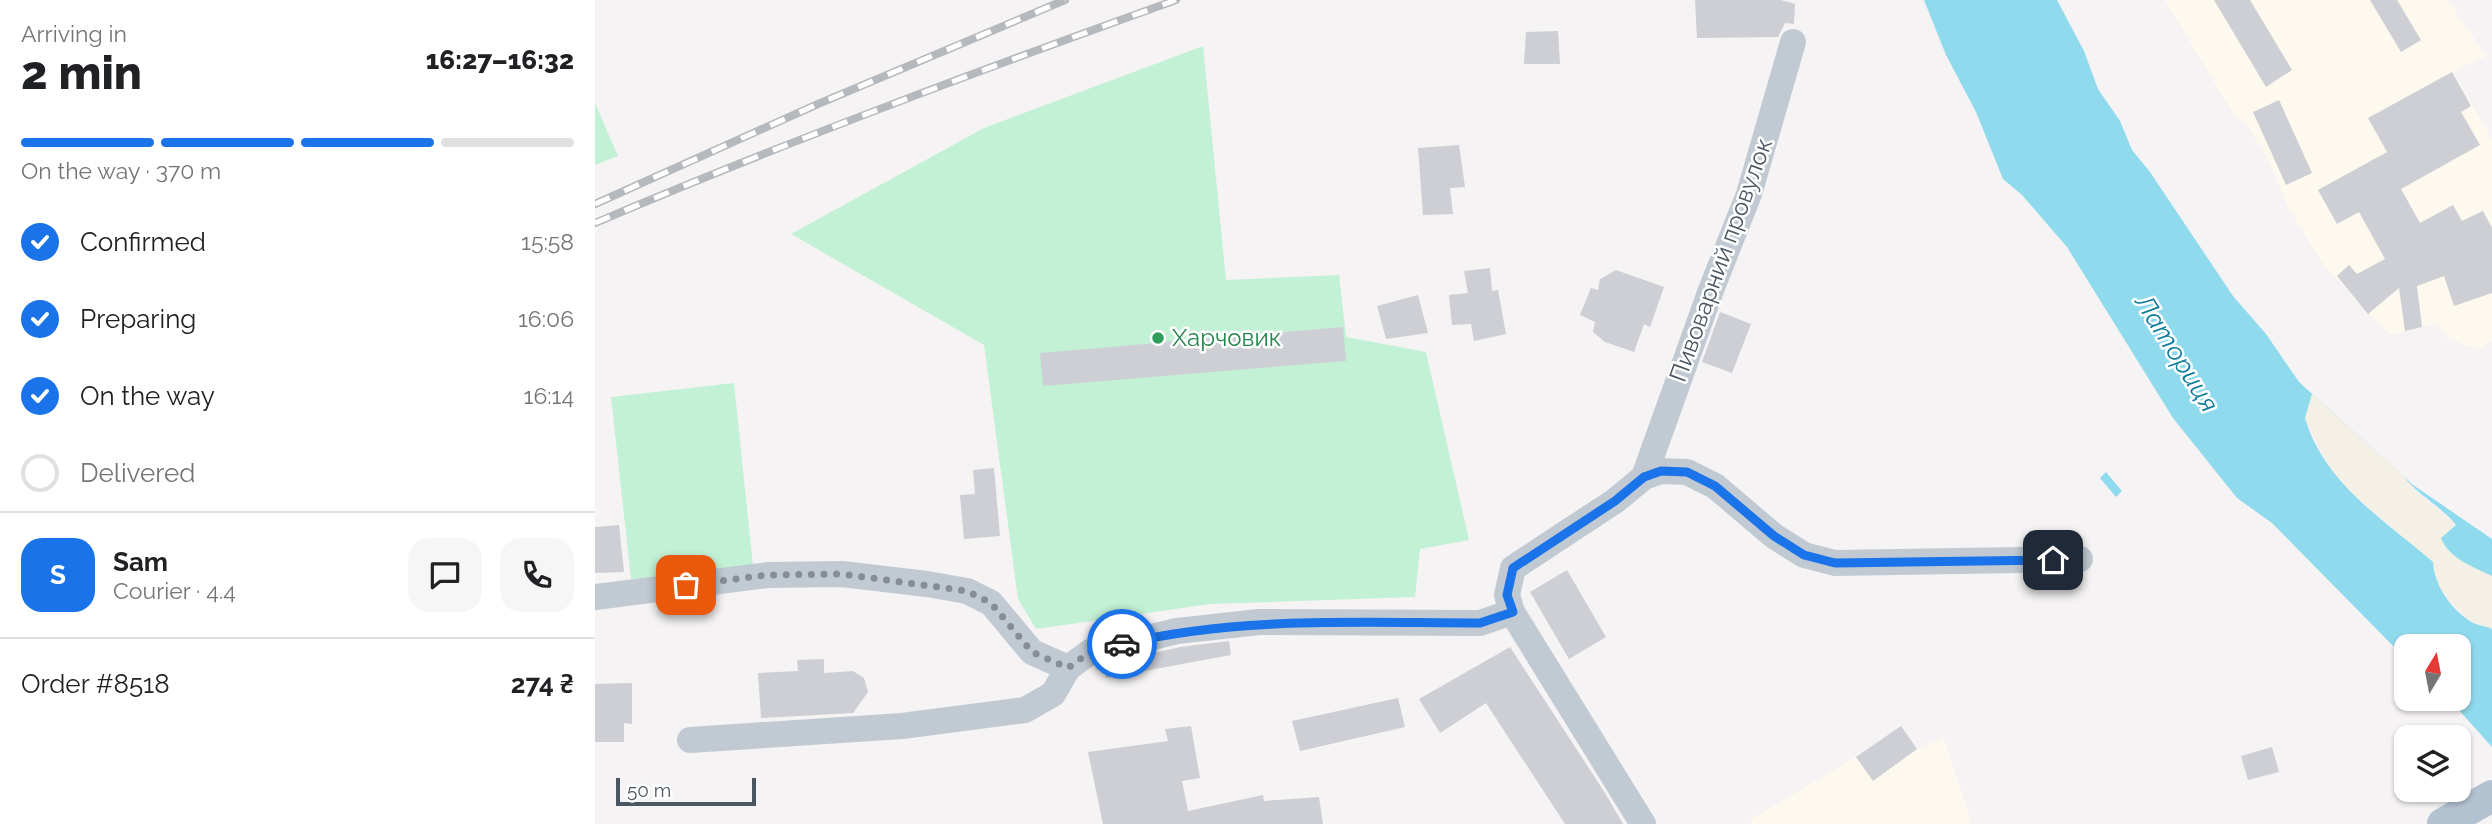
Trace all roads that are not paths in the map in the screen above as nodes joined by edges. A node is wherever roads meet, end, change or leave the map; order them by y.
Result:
1 (1794, 42) dead end
2 (1644, 477) junction
3 (2080, 559) dead end
4 (595, 597) edge
5 (1513, 612) junction
6 (1068, 668) junction
7 (690, 740) dead end
8 (2492, 796) edge
9 (1643, 824) edge
10 (2443, 824) edge

1 - 2 street, Пивоварний провулок
2 - 3 street
2 - 5 street
4 - 6 street
5 - 6 street
5 - 9 street
6 - 7 street
8 - 10 main road

